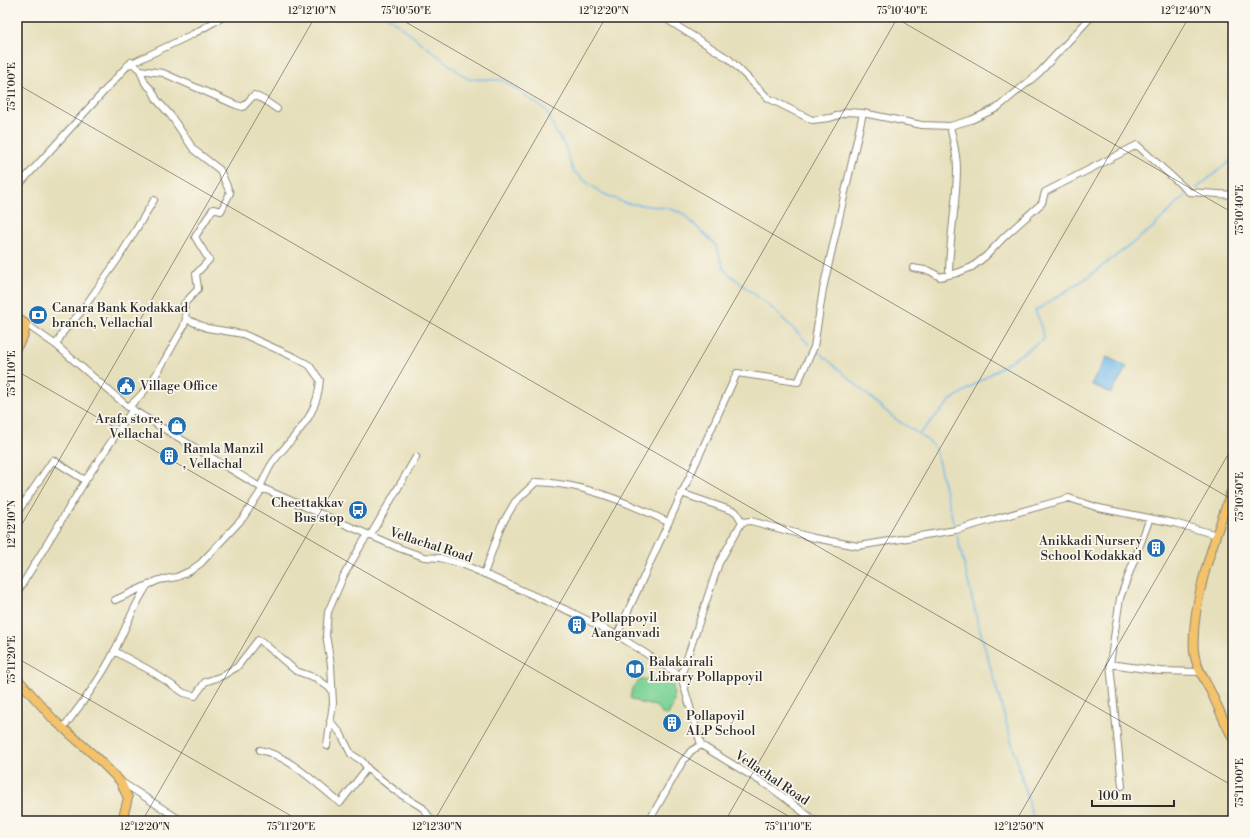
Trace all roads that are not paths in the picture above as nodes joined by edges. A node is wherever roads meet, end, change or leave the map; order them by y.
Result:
1 (223, 17) edge
2 (663, 17) edge
3 (1091, 17) edge
4 (131, 62) junction
5 (140, 70) junction
6 (277, 109) dead end
7 (863, 113) junction
8 (950, 126) junction
9 (17, 187) edge
10 (1233, 196) edge
11 (154, 200) dead end
12 (913, 268) dead end
13 (949, 275) junction
14 (17, 318) edge
15 (186, 319) junction
16 (26, 324) junction
17 (56, 345) junction
18 (17, 347) edge
19 (131, 408) junction
20 (416, 457) dead end
21 (87, 478) junction
22 (1233, 486) edge
23 (262, 487) junction
24 (681, 493) junction
25 (17, 513) edge
26 (1150, 518) junction
27 (668, 522) junction
28 (742, 522) junction
29 (369, 535) junction
30 (1217, 535) junction
31 (484, 574) junction
32 (147, 585) junction
33 (17, 593) edge
34 (115, 600) dead end
35 (617, 635) junction
36 (114, 651) junction
37 (1110, 664) junction
38 (1200, 672) junction
39 (681, 676) junction
40 (17, 678) edge
41 (332, 689) junction
42 (330, 721) junction
43 (63, 728) junction
44 (1233, 739) edge
45 (701, 745) junction
46 (327, 746) dead end
47 (260, 750) dead end
48 (367, 768) junction
49 (120, 781) junction
50 (1122, 786) dead end
51 (122, 821) edge
52 (182, 821) edge
53 (432, 821) edge
54 (649, 821) edge
55 (814, 821) edge

1 - 4 street
2 - 7 street
3 - 8 street
4 - 5 street
4 - 9 street
5 - 6 street
5 - 15 street
7 - 8 street
7 - 24 street
8 - 13 street
10 - 13 street
11 - 17 street
12 - 13 street
14 - 16 main road
15 - 19 street
15 - 23 street
16 - 17 street, Vellachal Road
16 - 18 main road
17 - 19 street, Vellachal Road
19 - 21 street
19 - 23 street, Vellachal Road
20 - 29 street
21 - 25 street
21 - 33 street
22 - 30 main road
23 - 29 street, Vellachal Road
23 - 32 street
24 - 27 street
24 - 28 street
26 - 28 street
26 - 30 street
26 - 37 street
27 - 31 street
27 - 35 street
28 - 39 street
29 - 31 street, Vellachal Road
29 - 41 street
30 - 38 main road
31 - 35 street, Vellachal Road
32 - 34 street
32 - 36 street
35 - 39 street, Vellachal Road
36 - 41 street
36 - 43 street
37 - 38 street
37 - 50 street
38 - 44 main road
39 - 45 street
40 - 43 main road
41 - 42 street
42 - 46 street
42 - 48 street
43 - 49 main road
45 - 54 street
45 - 55 street, Vellachal Road
47 - 48 street
48 - 53 street
49 - 51 main road
49 - 52 street

